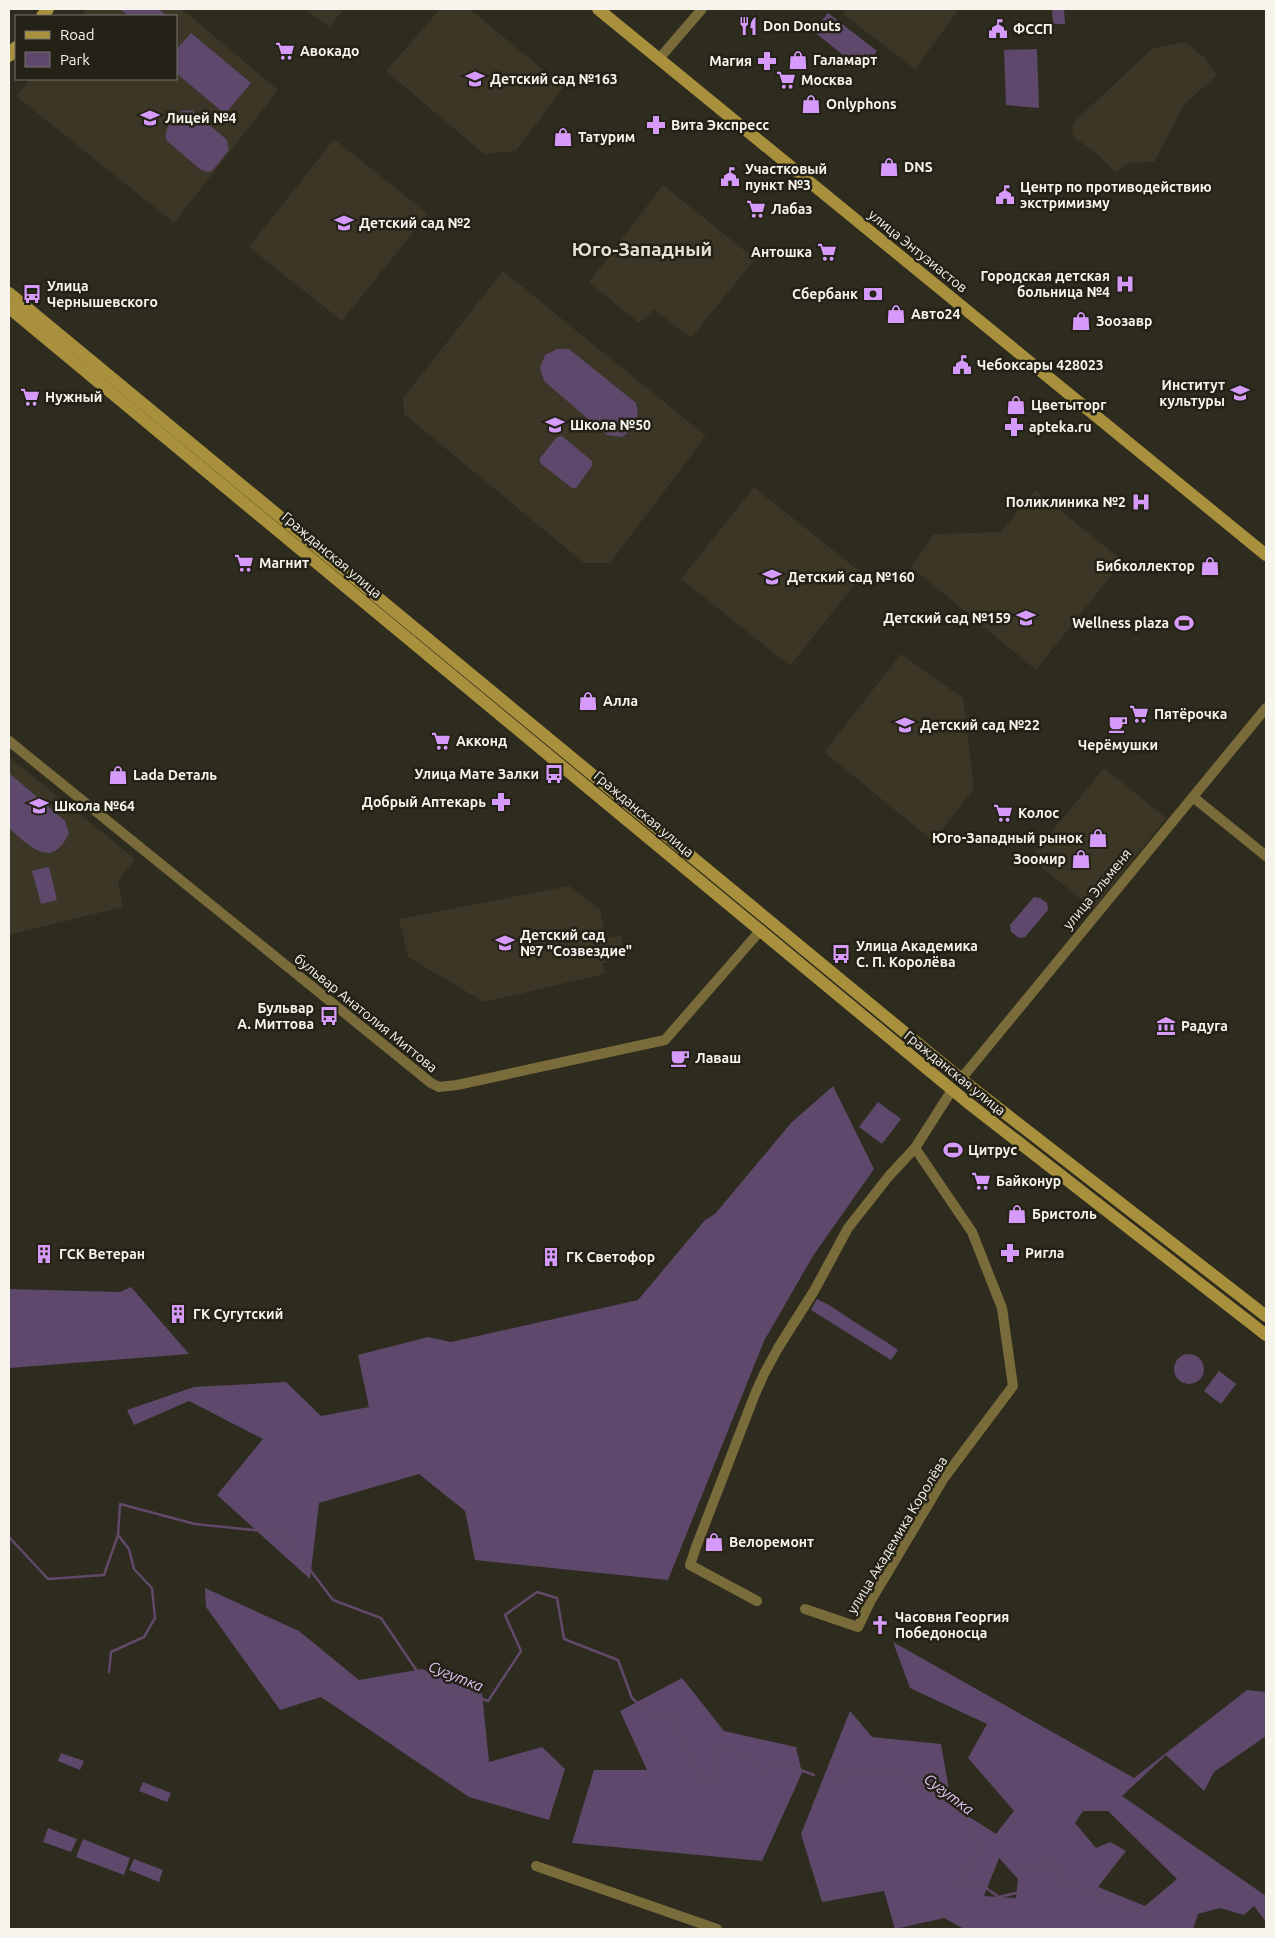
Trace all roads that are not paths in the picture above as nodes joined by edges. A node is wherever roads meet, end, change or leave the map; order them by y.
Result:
1 (598, 9) edge
2 (610, 9) edge
3 (702, 9) edge
4 (661, 56) junction
5 (9, 293) edge
6 (9, 308) edge
7 (90, 368) junction
8 (1207, 501) junction
9 (1266, 545) edge
10 (1266, 555) edge
11 (1266, 708) edge
12 (503, 710) junction
13 (9, 741) edge
14 (1193, 797) junction
15 (1266, 856) edge
16 (760, 931) junction
17 (961, 1079) junction
18 (952, 1090) junction
19 (915, 1148) junction
20 (1266, 1316) edge
21 (1266, 1335) edge
22 (757, 1601) dead end
23 (805, 1609) dead end
24 (536, 1866) dead end
25 (717, 1929) edge

1 - 4 main road, улица Энтузиастов
2 - 4 main road, улица Энтузиастов
3 - 4 street
4 - 8 main road, улица Энтузиастов
5 - 7 main road, Гражданская улица
6 - 7 main road, Гражданская улица
7 - 12 main road, Гражданская улица
8 - 9 main road, улица Энтузиастов
8 - 10 main road, улица Энтузиастов
11 - 14 street, улица Эльменя
12 - 16 main road, Гражданская улица
12 - 17 main road, Гражданская улица
13 - 16 street, бульвар Анатолия Миттова
14 - 15 street
14 - 17 street, улица Эльменя
16 - 18 main road, Гражданская улица
17 - 18 main road, улица Эльменя
17 - 20 main road, Гражданская улица
18 - 19 street
18 - 21 main road, Гражданская улица
19 - 22 street
19 - 23 street, улица Академика Королёва
24 - 25 street

